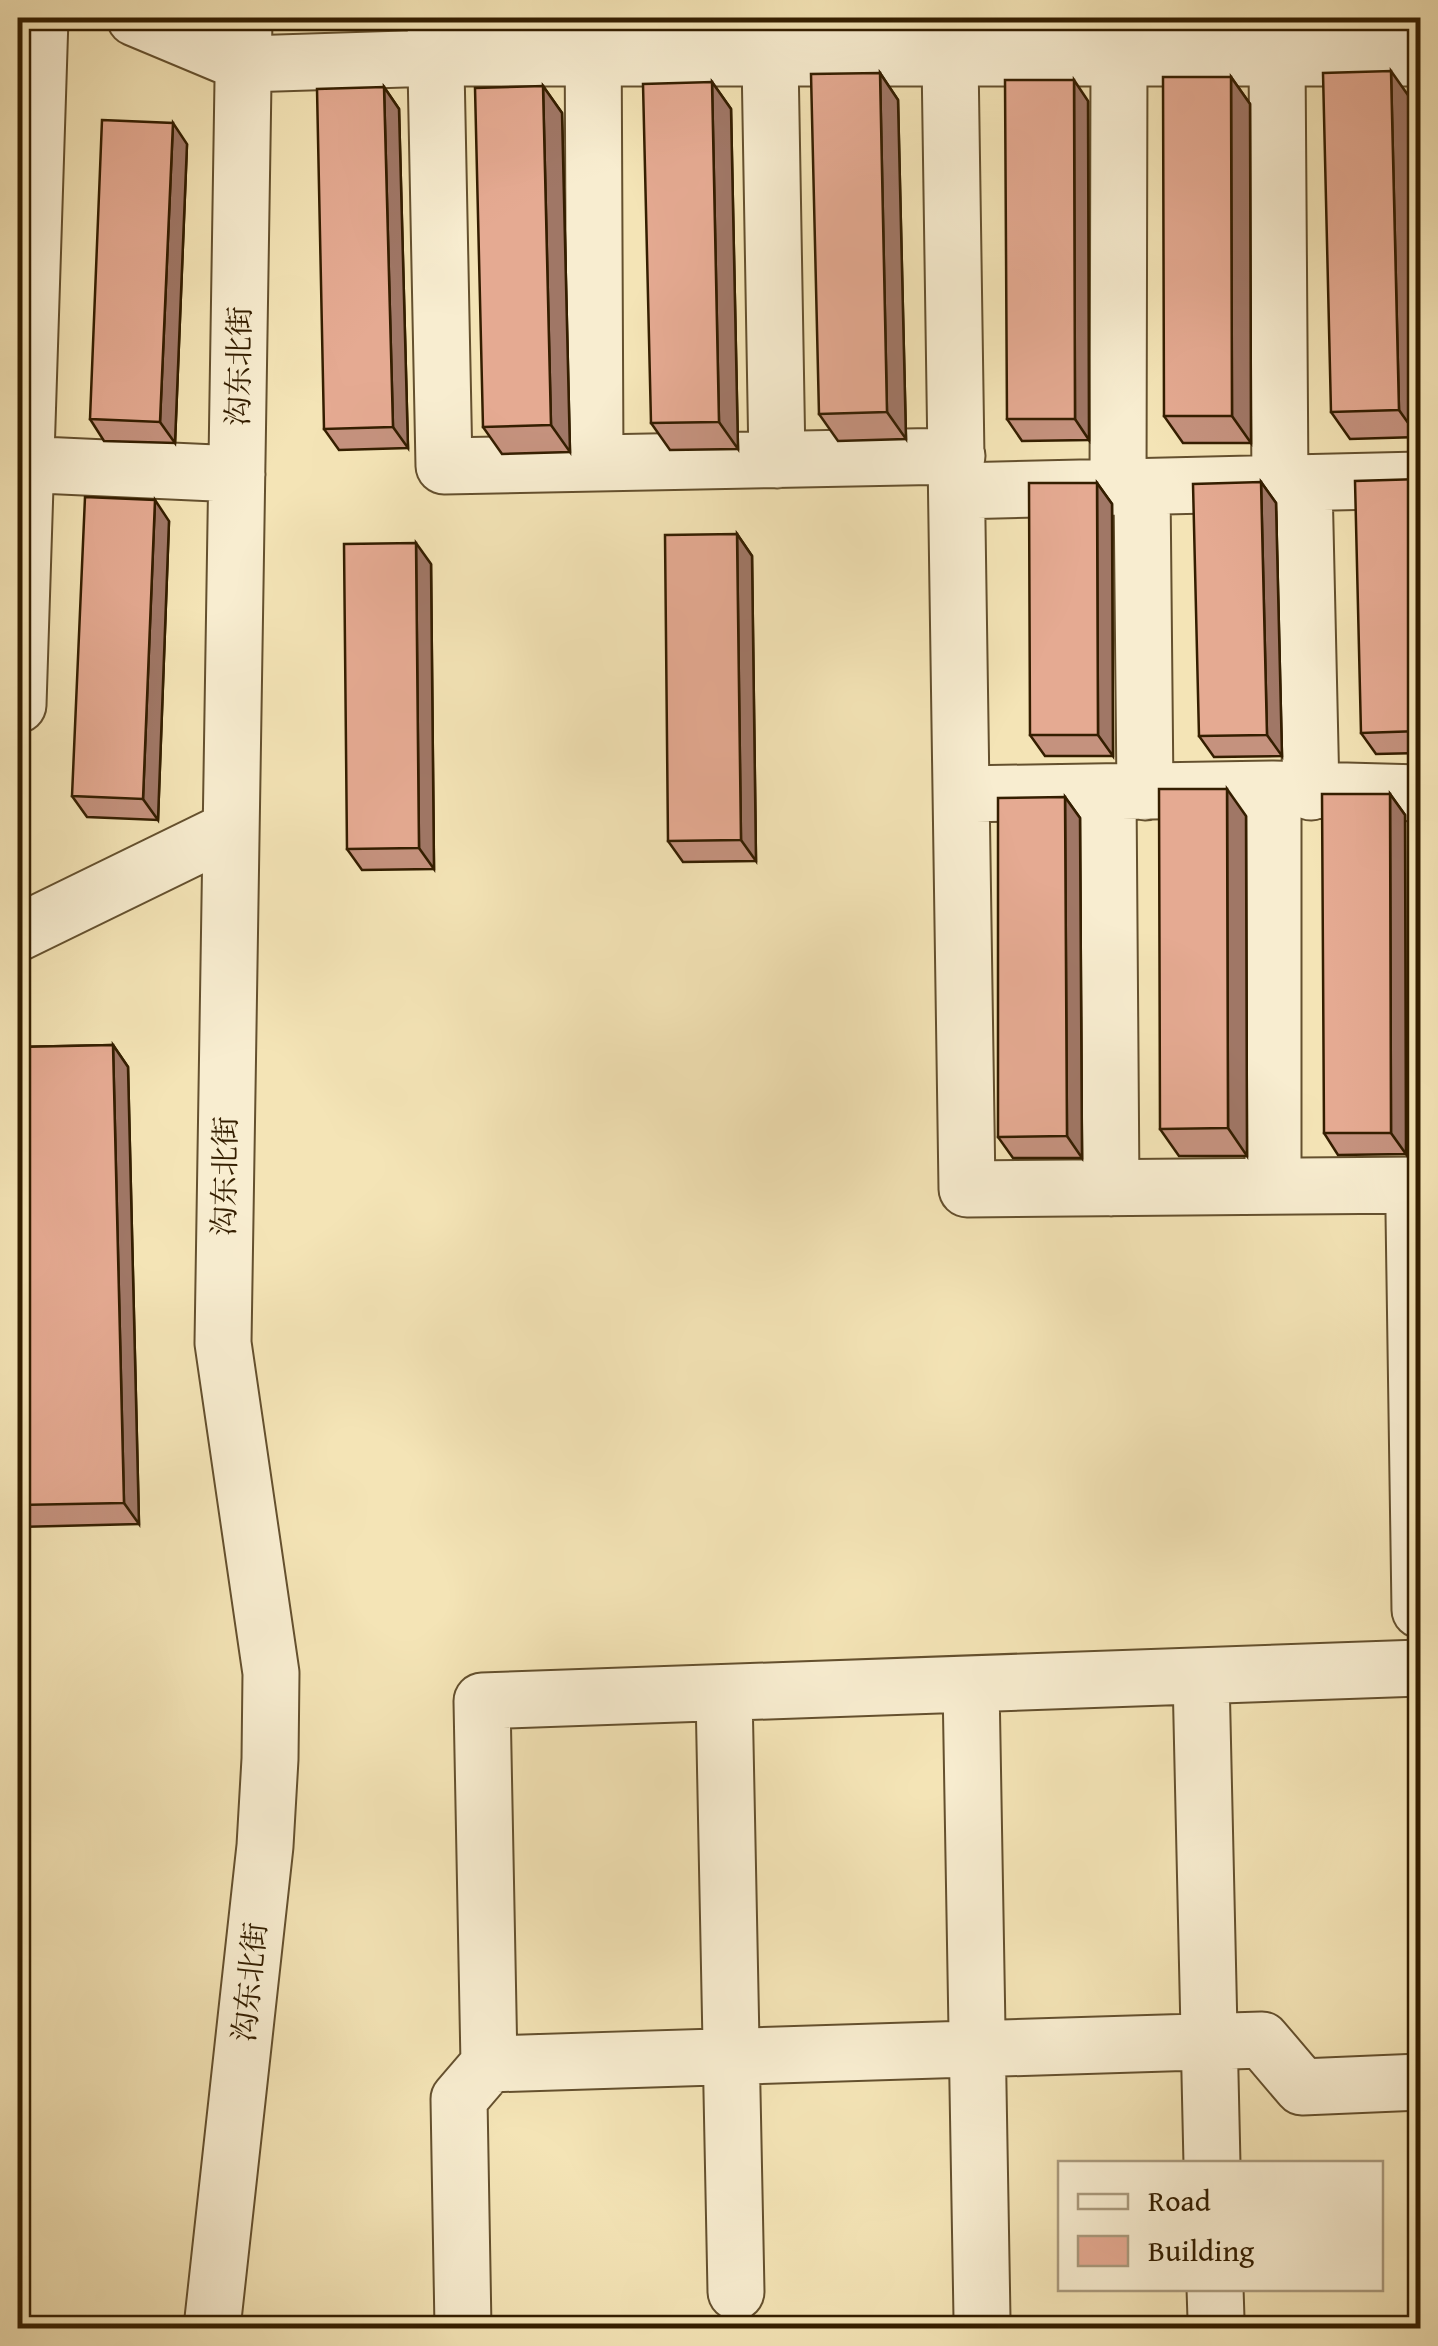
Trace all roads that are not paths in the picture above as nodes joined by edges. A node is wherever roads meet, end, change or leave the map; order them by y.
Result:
1 (40, 18) edge
2 (135, 18) edge
3 (436, 38) edge
4 (593, 38) edge
5 (244, 41) edge
6 (1103, 44) edge
7 (1251, 44) edge
8 (761, 45) edge
9 (931, 45) edge
10 (1420, 58) edge
11 (776, 460) junction
12 (595, 463) junction
13 (21, 464) edge
14 (237, 474) junction
15 (957, 474) junction
16 (1420, 480) edge
17 (1292, 483) junction
18 (1130, 487) junction
19 (18, 705) edge
20 (1292, 791) junction
21 (1126, 792) junction
22 (1420, 793) edge
23 (962, 794) junction
24 (231, 829) junction
25 (18, 933) edge
26 (1420, 1185) edge
27 (1273, 1186) junction
28 (1110, 1188) junction
29 (1420, 1205) edge
30 (1420, 1610) edge
31 (1420, 1668) edge
32 (1202, 1676) junction
33 (970, 1684) junction
34 (724, 1693) junction
35 (1210, 2041) junction
36 (978, 2048) junction
37 (731, 2056) junction
38 (490, 2064) junction
39 (1420, 2082) edge
40 (1212, 2161) edge
41 (736, 2292) dead end
42 (982, 2318) dead end
43 (212, 2328) edge
44 (463, 2328) edge

1 - 13 street
2 - 5 street
3 - 4 street
3 - 5 street
3 - 12 street
4 - 8 street
4 - 12 street
5 - 14 street, 沟东北街
6 - 7 street
6 - 9 street
6 - 18 street
7 - 10 street
7 - 17 street
8 - 9 street
8 - 11 street
9 - 15 street
11 - 12 street
11 - 15 street
13 - 14 street
13 - 19 street
14 - 24 street, 沟东北街
15 - 18 street
15 - 23 street
16 - 17 street
17 - 18 street
17 - 20 street
18 - 21 street
20 - 21 street
20 - 22 street
20 - 27 street
21 - 23 street
21 - 28 street
23 - 28 street
24 - 25 street
24 - 43 street, 沟东北街
26 - 27 street
27 - 28 street
29 - 30 street
31 - 32 street
32 - 33 street
32 - 35 street
33 - 34 street
33 - 36 street
34 - 37 street
34 - 38 street
35 - 36 street
35 - 39 street
35 - 40 street
36 - 37 street
36 - 42 street
37 - 38 street
37 - 41 street
38 - 44 street

